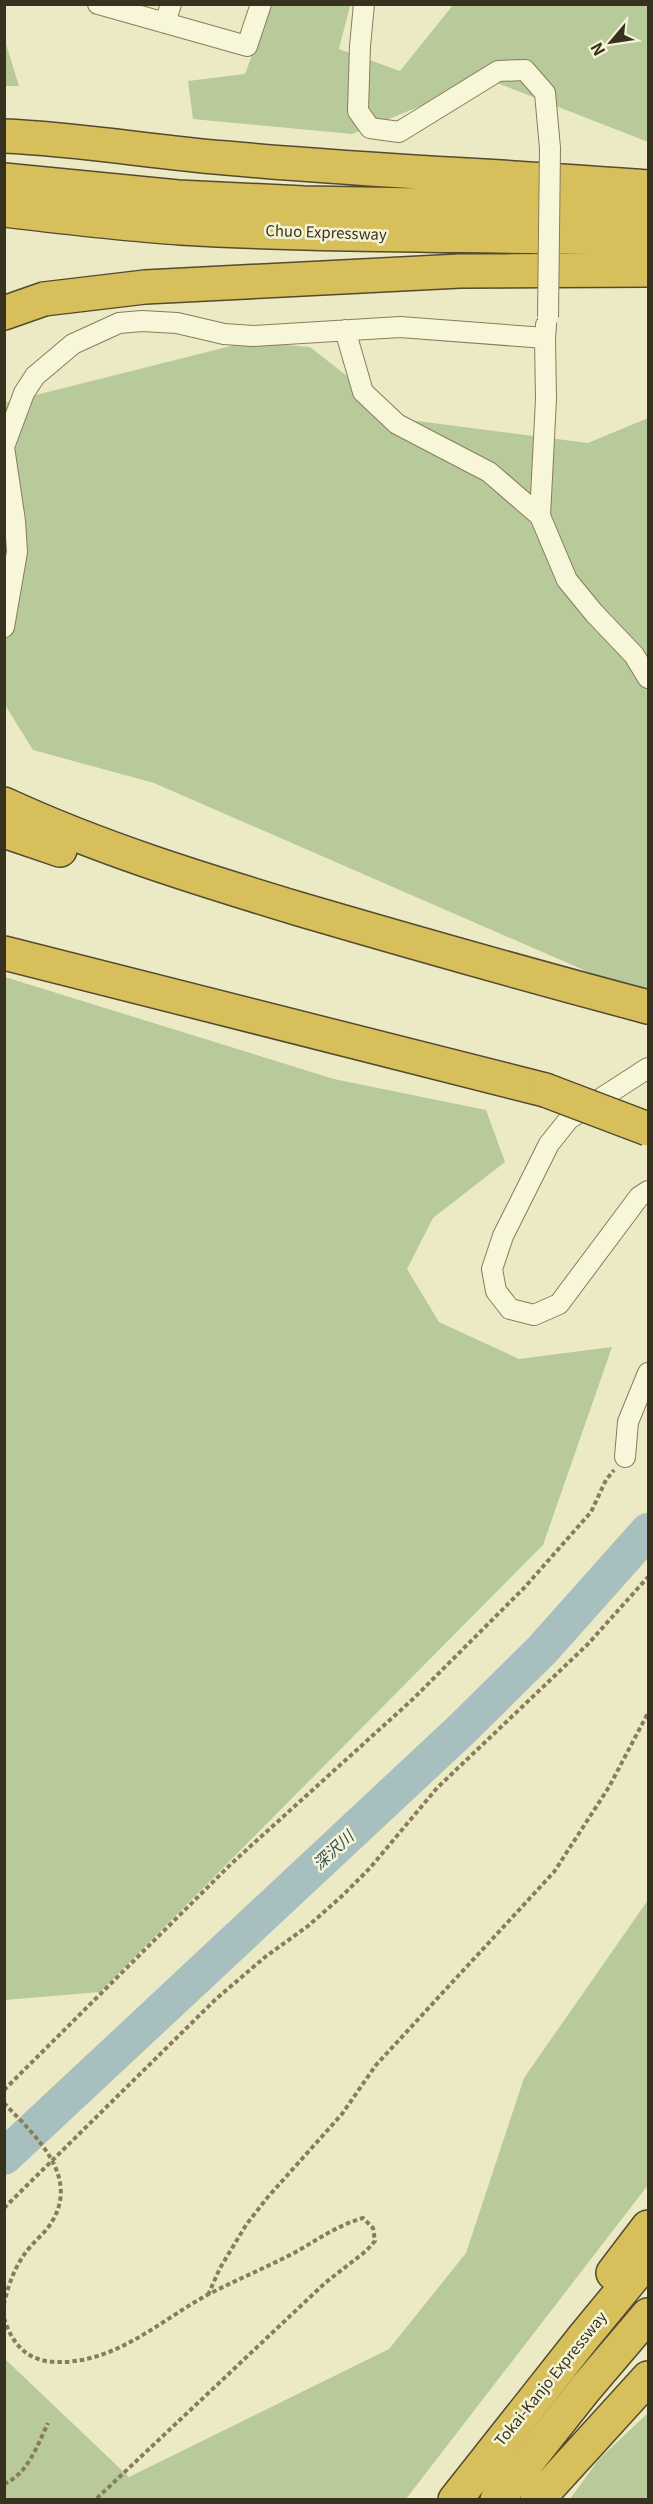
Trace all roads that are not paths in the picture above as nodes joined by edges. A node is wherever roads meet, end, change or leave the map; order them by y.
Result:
1 (98, 4) edge
2 (261, 4) edge
3 (364, 4) edge
4 (168, 14) edge
5 (4, 136) edge
6 (4, 180) edge
7 (648, 187) edge
8 (648, 209) edge
9 (4, 210) edge
10 (648, 239) edge
11 (648, 270) edge
12 (4, 313) edge
13 (345, 330) junction
14 (544, 338) junction
15 (4, 447) edge
16 (540, 516) junction
17 (4, 627) edge
18 (648, 678) edge
19 (4, 804) edge
20 (4, 831) edge
21 (436, 948) junction
22 (4, 953) edge
23 (648, 1007) edge
24 (648, 1068) edge
25 (544, 1090) junction
26 (648, 1114) edge
27 (648, 1129) edge
28 (648, 1191) edge
29 (648, 1373) edge
30 (625, 1457) road end
31 (648, 2228) edge
32 (648, 2259) edge
33 (648, 2314) edge
34 (648, 2378) edge
35 (485, 2460) junction
36 (455, 2499) edge
37 (498, 2499) edge
38 (537, 2499) edge

1 - 4 street
2 - 4 street
3 - 14 street, bridge
5 - 7 highway
6 - 8 highway, Chuo Expressway
9 - 10 highway, Chuo Expressway
11 - 12 highway
13 - 14 street
13 - 15 street
13 - 16 street
14 - 16 street
15 - 17 street
16 - 18 street
19 - 21 highway
20 - 21 highway
21 - 23 highway
22 - 25 highway
24 - 28 street
25 - 26 highway, bridge
25 - 27 highway, bridge
29 - 30 street
31 - 35 highway
32 - 35 highway, Tokai-Kanjo Expressway
33 - 37 highway
34 - 38 highway
35 - 36 highway, Tokai-Kanjo Expressway

